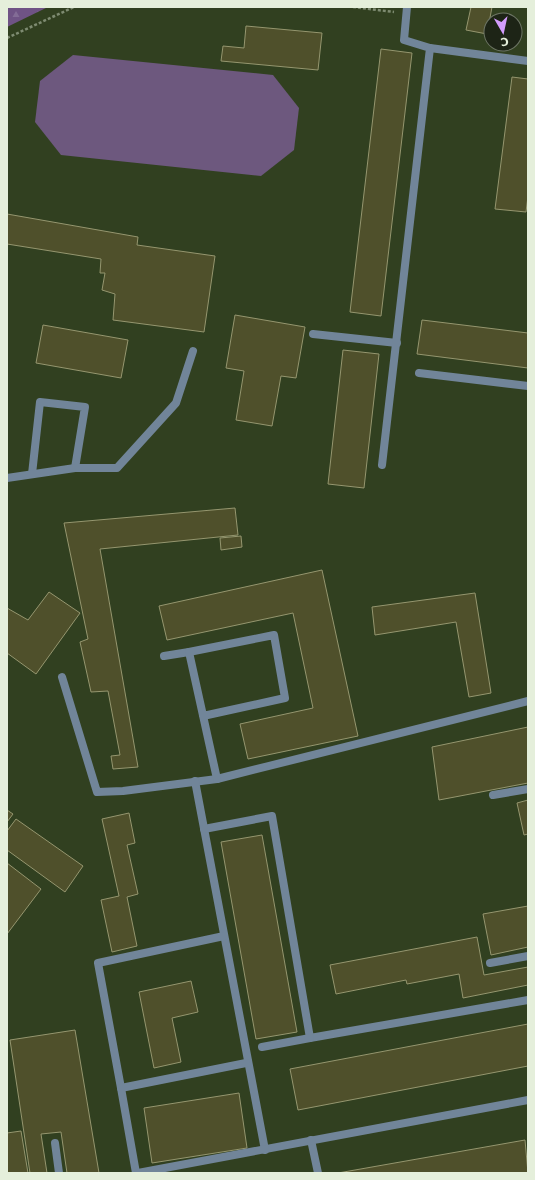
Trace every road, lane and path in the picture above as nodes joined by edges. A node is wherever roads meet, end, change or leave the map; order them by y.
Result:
1 (74, 7) edge
2 (353, 7) edge
3 (407, 10) edge
4 (7, 38) edge
5 (430, 48) junction
6 (528, 62) edge
7 (312, 334) dead end
8 (397, 342) junction
9 (194, 351) dead end
10 (419, 373) dead end
11 (528, 386) edge
12 (382, 465) dead end
13 (75, 468) junction
14 (32, 474) junction
15 (7, 478) edge
16 (189, 652) junction
17 (164, 656) dead end
18 (62, 677) dead end
19 (528, 701) edge
20 (202, 716) junction
21 (217, 779) junction
22 (195, 782) junction
23 (528, 789) edge
24 (493, 795) dead end
25 (204, 829) junction
26 (224, 936) junction
27 (528, 956) edge
28 (490, 963) dead end
29 (528, 1000) edge
30 (310, 1038) junction
31 (262, 1047) dead end
32 (246, 1063) dead end
33 (121, 1088) junction
34 (528, 1100) edge
35 (311, 1140) junction
36 (55, 1143) dead end
37 (265, 1150) junction
38 (59, 1173) edge
39 (137, 1173) edge
40 (318, 1173) edge

1 - 4 path
2 - 3 path
3 - 5 street
5 - 6 street
5 - 8 street
7 - 8 street
8 - 12 street
9 - 13 street
10 - 11 street
13 - 14 street
13 - 14 street
14 - 15 street
16 - 17 street
16 - 20 street
16 - 20 street
18 - 22 street
19 - 21 street
20 - 21 street
21 - 22 street
22 - 25 street
23 - 24 street
25 - 26 street
25 - 30 street
26 - 33 street
26 - 37 street
27 - 28 street
29 - 30 street
30 - 31 street
32 - 33 street
33 - 39 street
34 - 35 street
35 - 37 street
35 - 40 street
36 - 38 street
37 - 39 street

